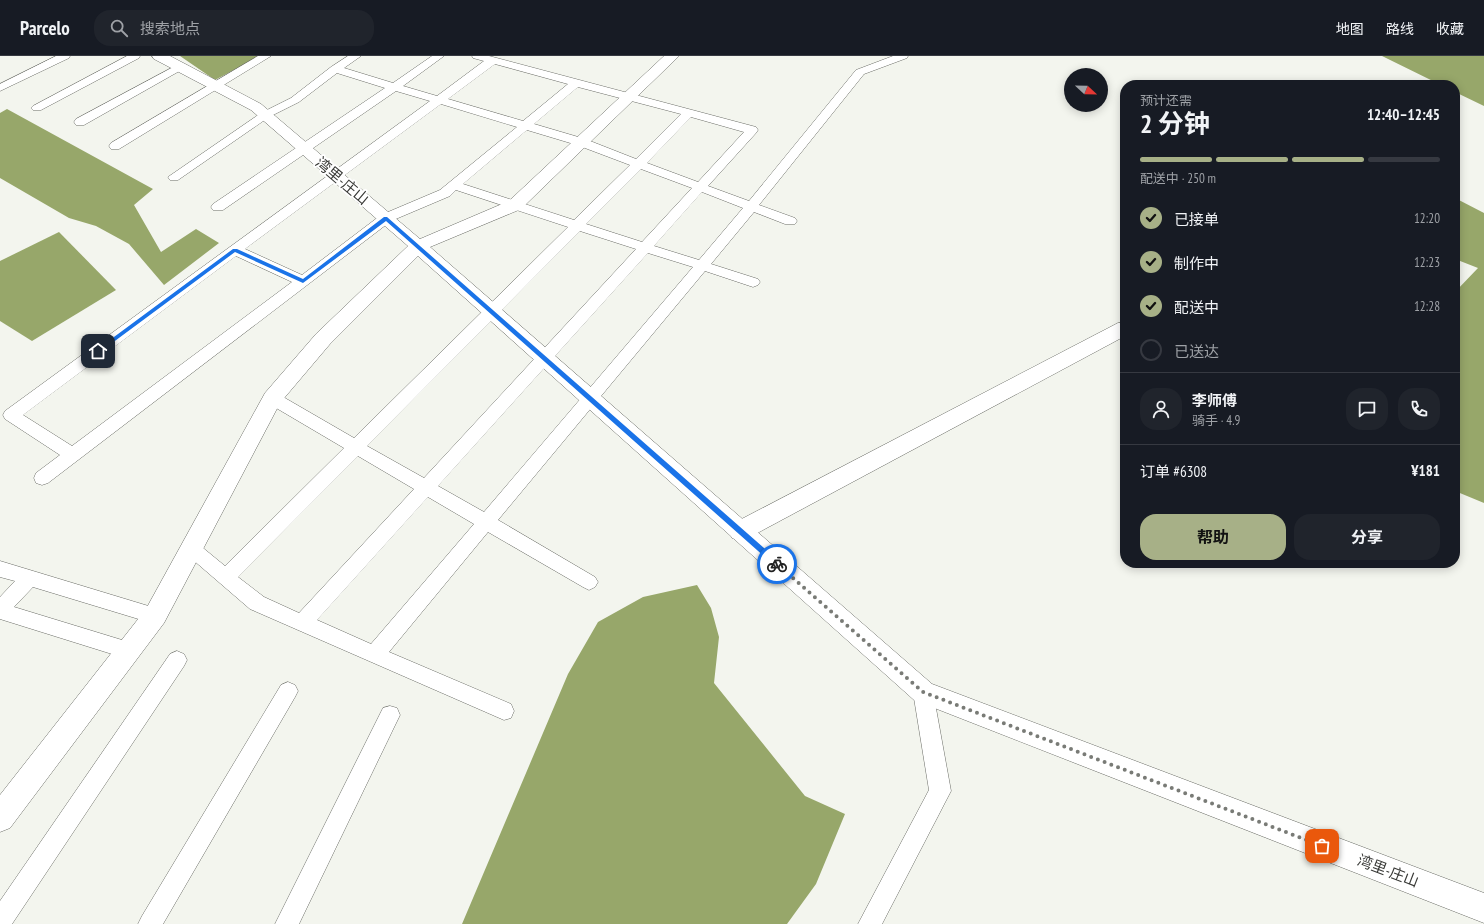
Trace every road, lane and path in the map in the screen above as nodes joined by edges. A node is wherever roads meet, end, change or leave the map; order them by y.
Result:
1 (65, 56) edge
2 (135, 56) edge
3 (159, 56) edge
4 (266, 56) edge
5 (356, 56) edge
6 (439, 56) edge
7 (477, 56) edge
8 (672, 56) edge
9 (903, 56) edge
10 (493, 60) junction
11 (179, 67) junction
12 (336, 69) junction
13 (576, 83) junction
14 (216, 86) junction
15 (394, 87) junction
16 (0, 88) edge
17 (629, 97) junction
18 (439, 100) junction
19 (37, 108) dead end
20 (689, 113) junction
21 (265, 115) junction
22 (80, 122) dead end
23 (525, 126) junction
24 (581, 142) junction
25 (115, 146) dead end
26 (304, 148) junction
27 (638, 164) junction
28 (336, 176) junction
29 (174, 177) dead end
30 (455, 186) junction
31 (700, 187) junction
32 (515, 205) junction
33 (218, 207) dead end
34 (751, 207) junction
35 (386, 218) junction
36 (790, 221) dead end
37 (577, 225) junction
38 (418, 246) junction
39 (645, 248) junction
40 (235, 250) junction
41 (702, 266) junction
42 (303, 281) junction
43 (753, 282) dead end
44 (491, 311) junction
45 (1120, 331) edge
46 (544, 358) junction
47 (272, 398) junction
48 (590, 398) junction
49 (356, 447) junction
50 (73, 455) junction
51 (42, 478) dead end
52 (426, 487) junction
53 (486, 522) junction
54 (740, 531) junction
55 (191, 548) junction
56 (0, 569) edge
57 (226, 577) junction
58 (29, 578) junction
59 (589, 582) dead end
60 (0, 611) edge
61 (155, 616) junction
62 (303, 622) junction
63 (128, 650) junction
64 (375, 654) junction
65 (177, 660) dead end
66 (288, 691) dead end
67 (923, 692) junction
68 (504, 711) dead end
69 (390, 715) dead end
70 (0, 818) edge
71 (1484, 908) edge
72 (0, 921) edge
73 (150, 924) edge
74 (287, 924) edge
75 (870, 924) edge

1 - 16 lane
2 - 19 lane
3 - 11 main road, 湾里-庄山
4 - 14 lane
5 - 12 lane
6 - 15 lane
7 - 10 lane
8 - 17 main road
9 - 34 lane
10 - 13 lane
10 - 18 lane
11 - 14 main road, 湾里-庄山
11 - 22 lane
12 - 15 lane
12 - 21 lane
13 - 17 lane
13 - 23 lane
14 - 21 main road, 湾里-庄山
14 - 25 lane
15 - 18 lane
15 - 26 lane
17 - 20 lane
17 - 24 main road
18 - 23 lane
18 - 28 lane
20 - 27 lane
20 - 31 lane
21 - 26 main road, 湾里-庄山
21 - 29 lane
23 - 24 lane
23 - 30 lane
24 - 27 lane
24 - 32 main road
26 - 28 main road, 湾里-庄山
26 - 33 lane
27 - 31 lane
27 - 37 lane
28 - 35 main road, 湾里-庄山
28 - 40 lane
30 - 32 lane
30 - 35 lane
31 - 34 lane
31 - 39 lane
32 - 37 lane
32 - 38 main road
34 - 36 lane
34 - 41 lane
35 - 38 main road, 湾里-庄山
35 - 42 lane
37 - 39 lane
37 - 44 lane
38 - 44 main road, 湾里-庄山
38 - 47 main road
39 - 41 lane
39 - 46 lane
40 - 42 lane
40 - 50 lane
41 - 43 lane
41 - 48 lane
42 - 50 lane
44 - 46 main road, 湾里-庄山
44 - 49 lane
45 - 54 main road
46 - 48 main road, 湾里-庄山
46 - 52 lane
47 - 49 lane
47 - 55 main road
48 - 53 lane
48 - 54 main road, 湾里-庄山
49 - 52 lane
49 - 57 lane
50 - 51 lane
52 - 53 lane
52 - 62 lane
53 - 59 lane
53 - 64 lane
54 - 67 main road, 湾里-庄山
55 - 57 lane
55 - 61 main road
56 - 58 lane
57 - 62 lane
58 - 60 lane
58 - 61 lane
60 - 63 lane
61 - 63 main road
62 - 64 lane
63 - 70 main road
64 - 68 lane
65 - 72 lane
66 - 73 lane
67 - 71 main road, 湾里-庄山
67 - 75 lane
69 - 74 lane

